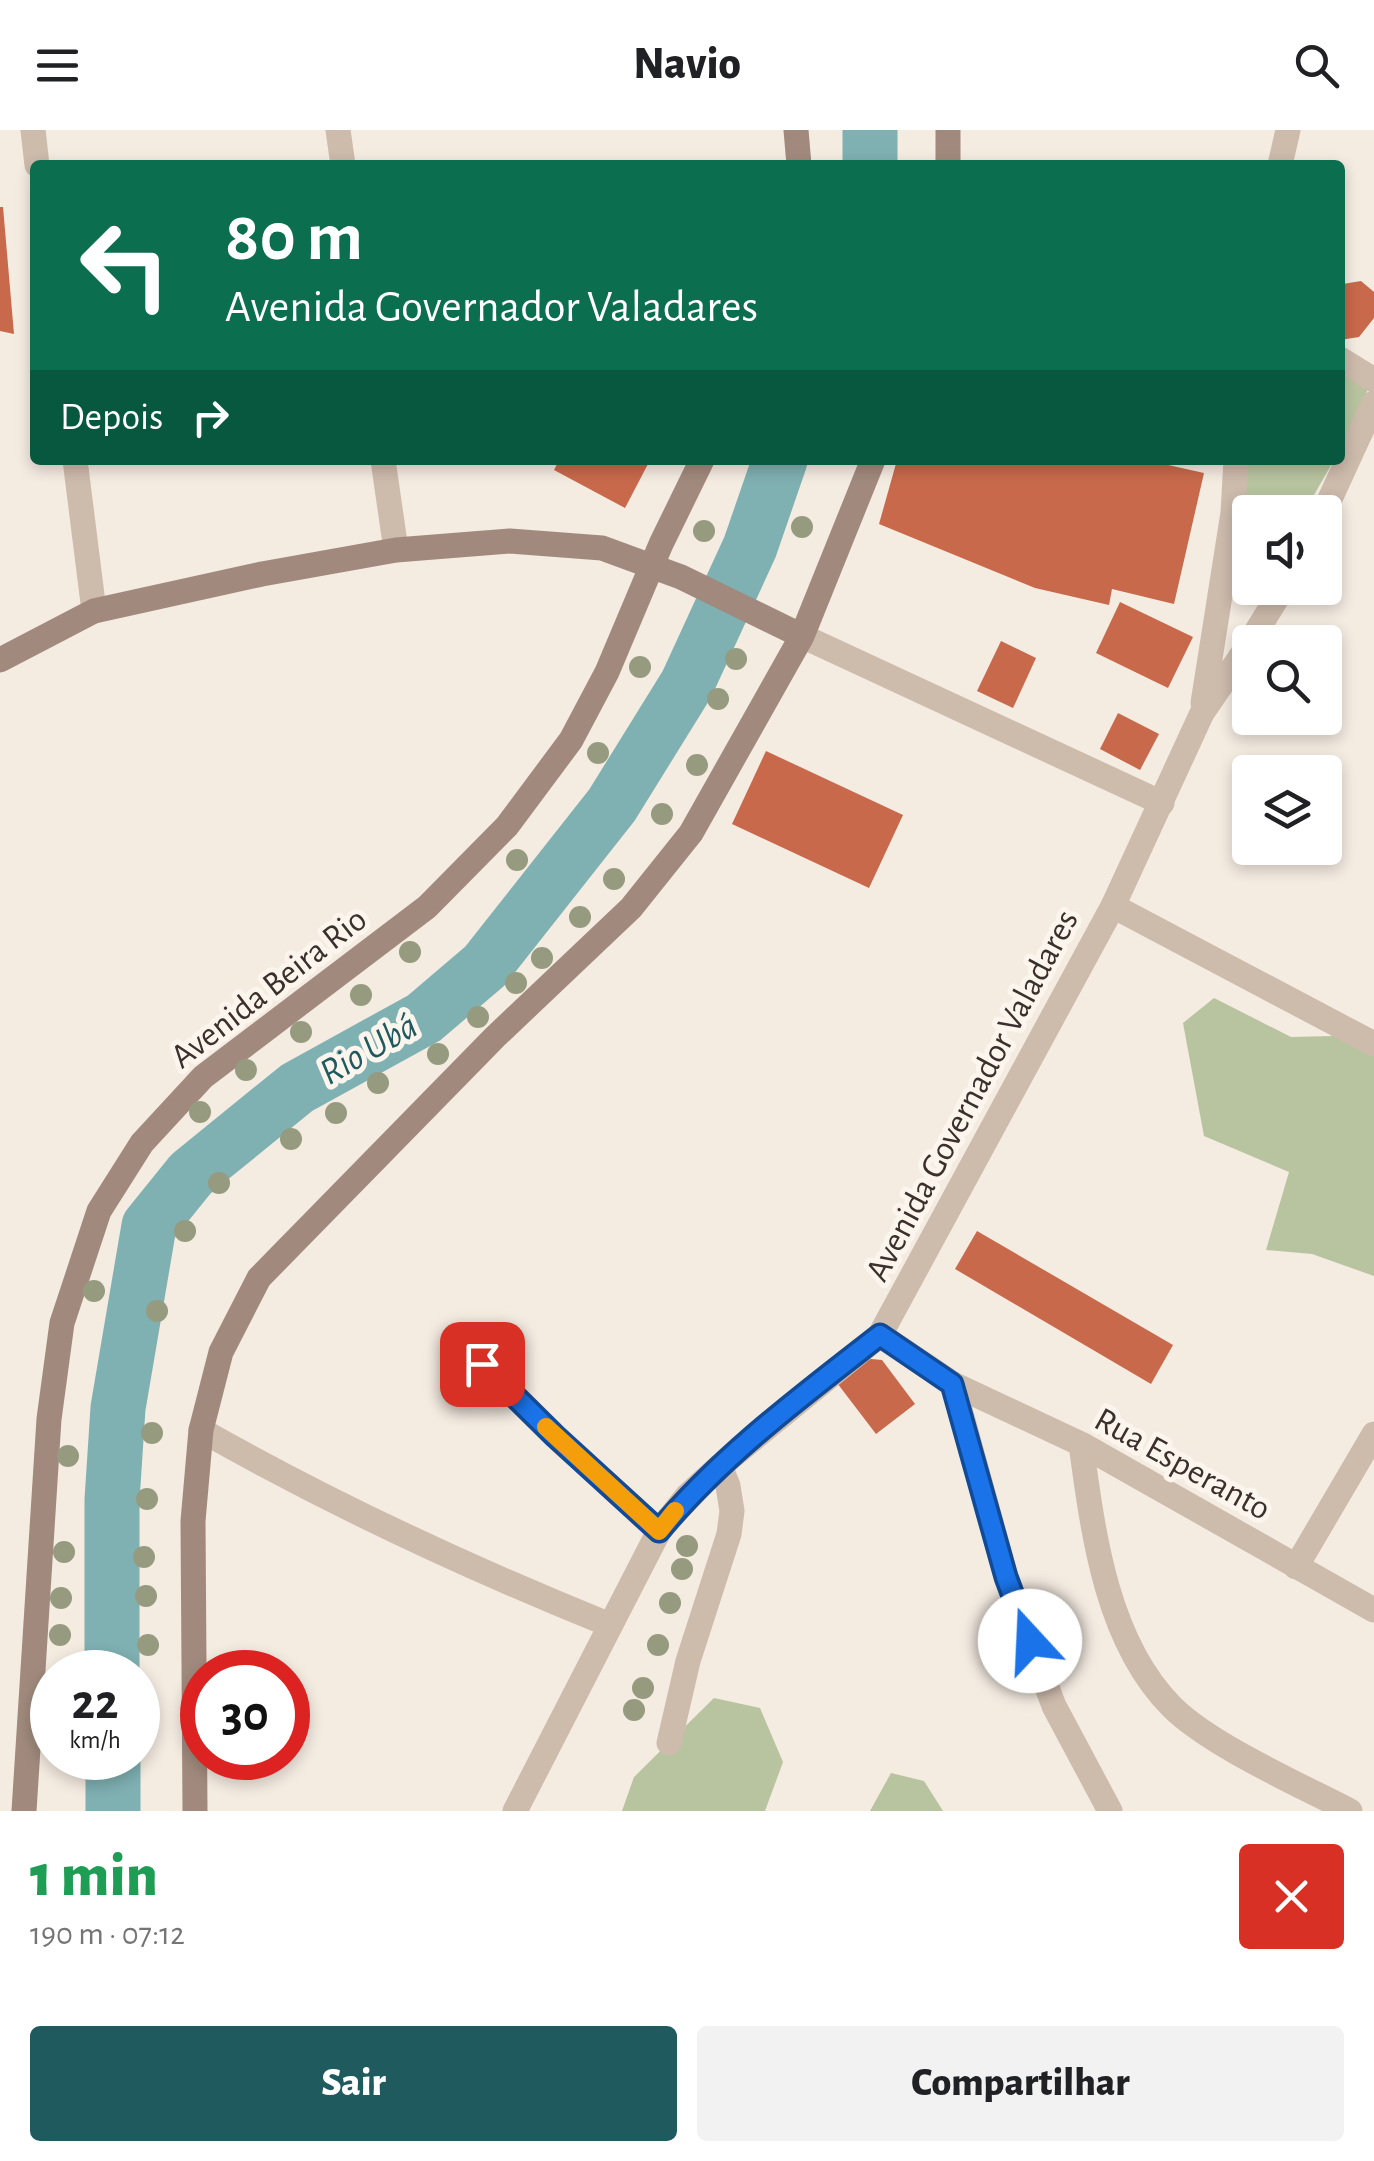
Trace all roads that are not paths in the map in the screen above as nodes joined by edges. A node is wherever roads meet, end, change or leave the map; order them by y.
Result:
1 (32, 130) edge
2 (338, 130) edge
3 (796, 130) edge
4 (948, 130) edge
5 (1288, 130) edge
6 (36, 160) edge
7 (342, 160) edge
8 (799, 160) edge
9 (948, 160) edge
10 (1281, 160) edge
11 (1345, 362) edge
12 (1374, 380) edge
13 (1374, 403) edge
14 (75, 465) edge
15 (384, 465) edge
16 (700, 465) edge
17 (872, 465) edge
18 (1237, 465) edge
19 (1240, 495) edge
20 (1332, 495) edge
21 (396, 550) junction
22 (653, 566) junction
23 (1232, 567) edge
24 (94, 610) junction
25 (802, 636) junction
26 (0, 660) edge
27 (1232, 669) edge
28 (1202, 713) junction
29 (1162, 803) junction
30 (1113, 906) junction
31 (1374, 1044) edge
32 (880, 1335) junction
33 (460, 1341) dead end
34 (952, 1384) junction
35 (201, 1430) junction
36 (1374, 1434) edge
37 (1081, 1444) junction
38 (720, 1466) junction
39 (659, 1531) junction
40 (1296, 1567) junction
41 (1374, 1610) edge
42 (610, 1625) junction
43 (669, 1743) dead end
44 (24, 1811) edge
45 (195, 1811) edge
46 (515, 1811) edge
47 (1110, 1811) edge
48 (1350, 1811) edge

1 - 6 street
2 - 7 street
3 - 8 main road
4 - 9 main road
5 - 10 street
11 - 12 street
13 - 20 street
14 - 24 street
15 - 21 street
16 - 22 main road, Avenida Beira Rio
17 - 25 main road
18 - 19 street
21 - 22 main road
21 - 24 main road
22 - 25 main road
22 - 44 main road, Avenida Beira Rio
23 - 28 street
24 - 26 main road
25 - 29 street
25 - 35 main road
27 - 28 street
28 - 29 street, Avenida Governador Valadares
29 - 30 street, Avenida Governador Valadares
30 - 31 street
30 - 32 street, Avenida Governador Valadares
32 - 34 street, Rua Esperanto
32 - 38 street, Avenida Governador Valadares
33 - 39 street
34 - 37 street, Rua Esperanto
34 - 47 street
35 - 42 street
35 - 45 main road
36 - 40 street
37 - 40 street, Rua Esperanto
37 - 48 street
38 - 39 street, Avenida Governador Valadares
38 - 43 street
39 - 42 street, Avenida Governador Valadares
40 - 41 street, Rua Esperanto
42 - 46 street, Avenida Governador Valadares

